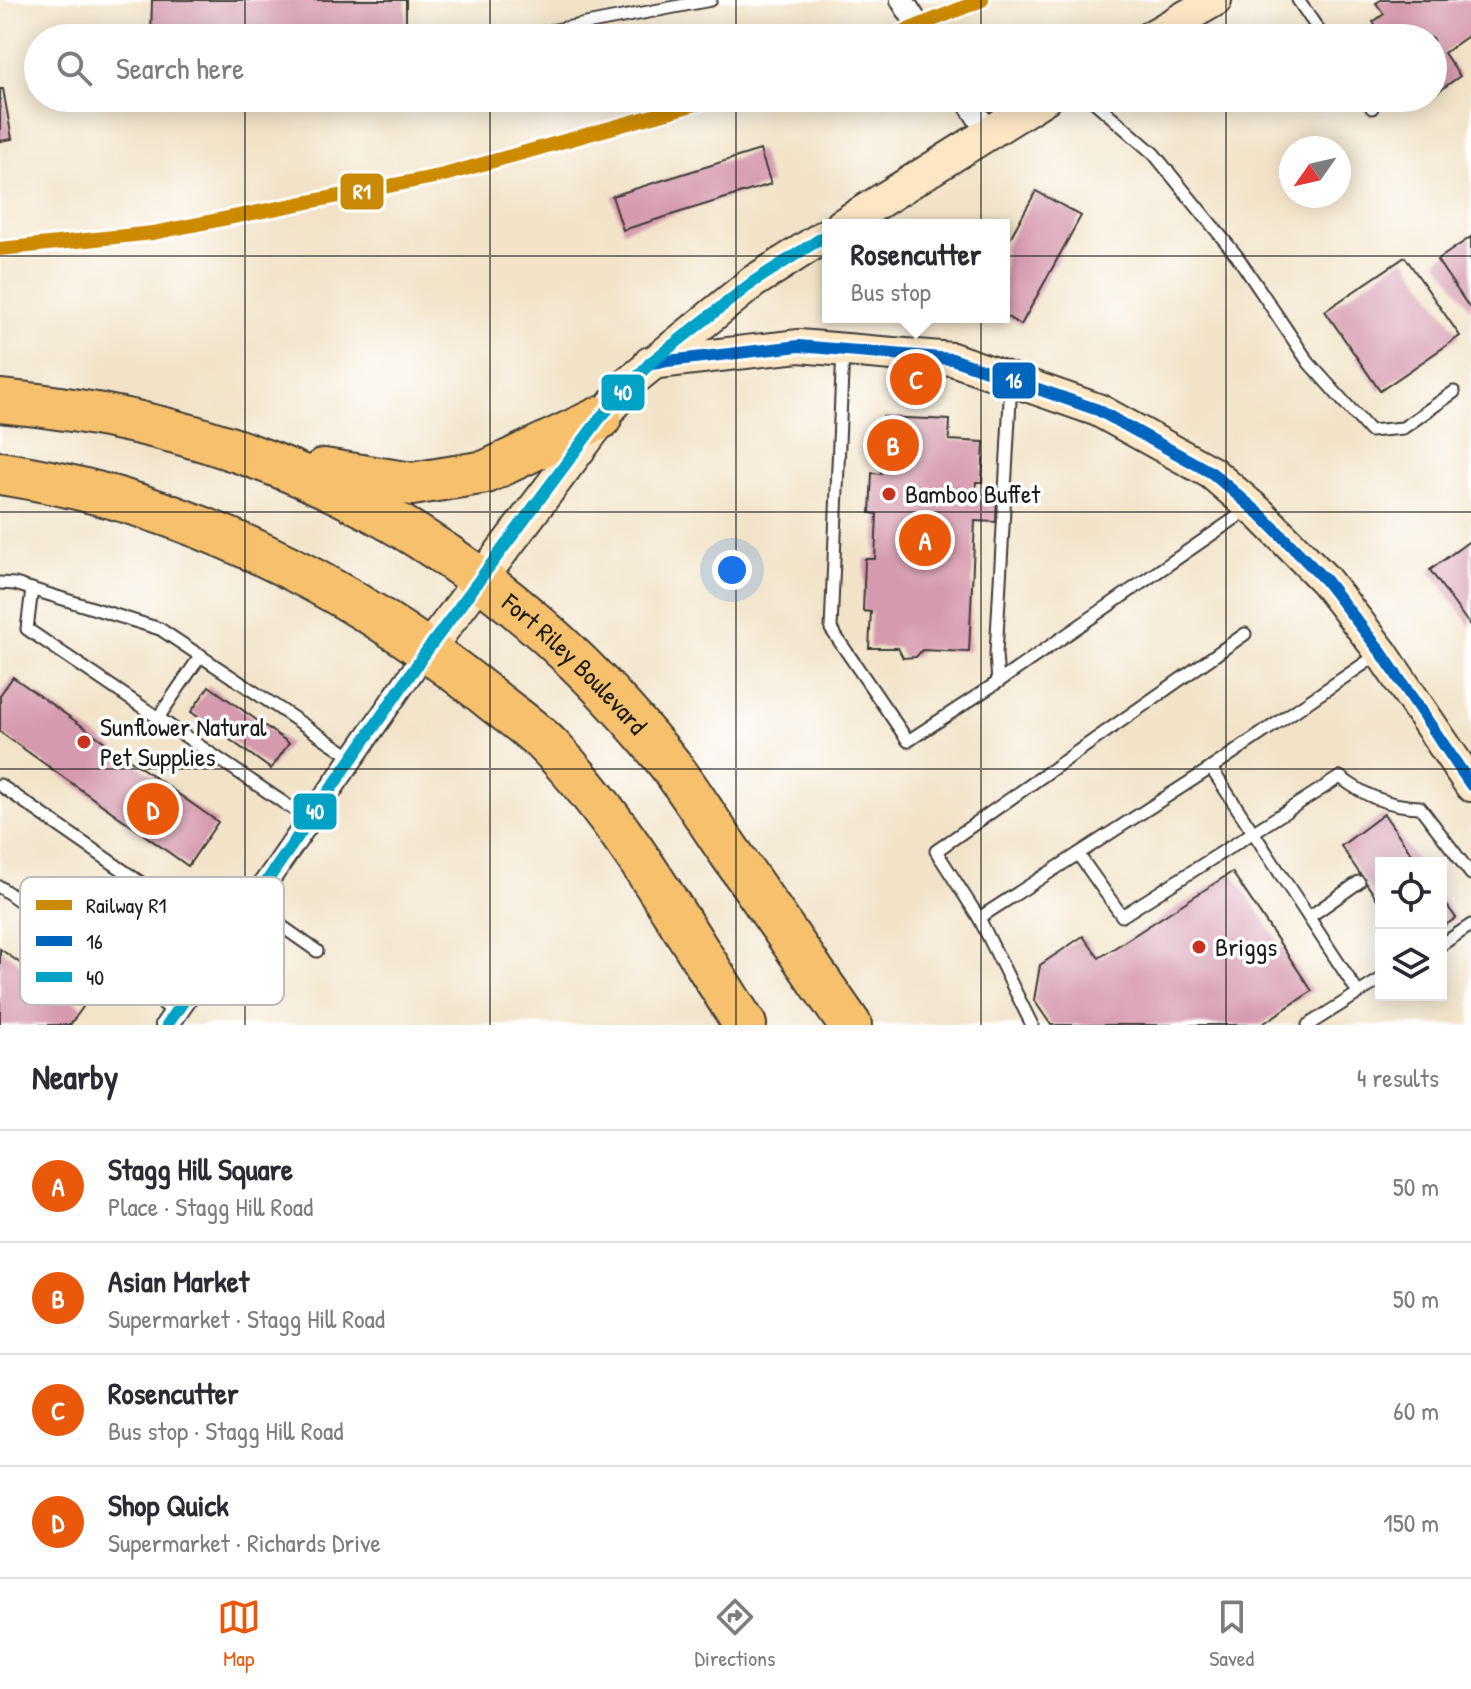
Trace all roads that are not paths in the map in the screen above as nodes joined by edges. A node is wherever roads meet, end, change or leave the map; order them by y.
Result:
1 (711, 0) edge
2 (902, 0) edge
3 (1215, 0) edge
4 (1298, 0) edge
5 (586, 24) edge
6 (917, 24) edge
7 (1173, 24) edge
8 (1314, 24) edge
9 (975, 112) edge
10 (1020, 112) edge
11 (1106, 112) edge
12 (987, 131) junction
13 (851, 219) edge
14 (822, 238) edge
15 (843, 350) junction
16 (650, 363) junction
17 (1011, 379) junction
18 (1454, 392) dead end
19 (0, 401) edge
20 (600, 418) junction
21 (271, 460) junction
22 (0, 473) edge
23 (1251, 507) junction
24 (481, 577) junction
25 (0, 583) edge
26 (32, 589) junction
27 (1245, 634) dead end
28 (428, 649) junction
29 (1381, 652) junction
30 (201, 655) junction
31 (998, 682) junction
32 (158, 718) junction
33 (1462, 752) edge
34 (352, 757) junction
35 (1211, 768) junction
36 (0, 785) edge
37 (1471, 785) edge
38 (309, 820) junction
39 (1253, 832) junction
40 (1078, 854) junction
41 (1471, 874) edge
42 (133, 877) edge
43 (269, 877) edge
44 (1359, 882) dead end
45 (0, 887) edge
46 (20, 902) edge
47 (1309, 917) junction
48 (979, 918) junction
49 (1471, 925) edge
50 (284, 928) edge
51 (1447, 941) edge
52 (317, 951) dead end
53 (1375, 982) edge
54 (1357, 991) junction
55 (153, 1005) edge
56 (171, 1019) edge
57 (745, 1025) edge
58 (850, 1025) edge
59 (1032, 1025) edge
60 (1308, 1025) edge

1 - 5 lane
2 - 6 street
3 - 7 street
4 - 8 lane
9 - 12 street
10 - 12 street
11 - 18 lane
12 - 13 street
14 - 16 street
15 - 16 street
15 - 17 street
15 - 31 lane
16 - 20 street
17 - 23 street
17 - 31 lane
19 - 21 highway, Fort Riley Boulevard
20 - 21 highway
20 - 24 street
21 - 24 highway, Fort Riley Boulevard
22 - 28 highway
23 - 29 street
23 - 31 lane
24 - 28 street
24 - 58 highway, Fort Riley Boulevard
25 - 26 lane
26 - 30 lane
26 - 32 lane
27 - 48 lane
28 - 34 street
28 - 57 highway
29 - 33 street
29 - 35 lane
30 - 32 lane
30 - 34 lane
32 - 38 lane
33 - 37 street
34 - 38 street
35 - 39 lane
35 - 40 lane
36 - 42 lane
38 - 43 street
39 - 40 lane
39 - 41 lane
39 - 47 lane
40 - 48 lane
44 - 47 lane
45 - 46 lane
47 - 54 lane
48 - 59 lane
49 - 51 lane
50 - 52 lane
53 - 54 lane
54 - 60 lane
55 - 56 lane

